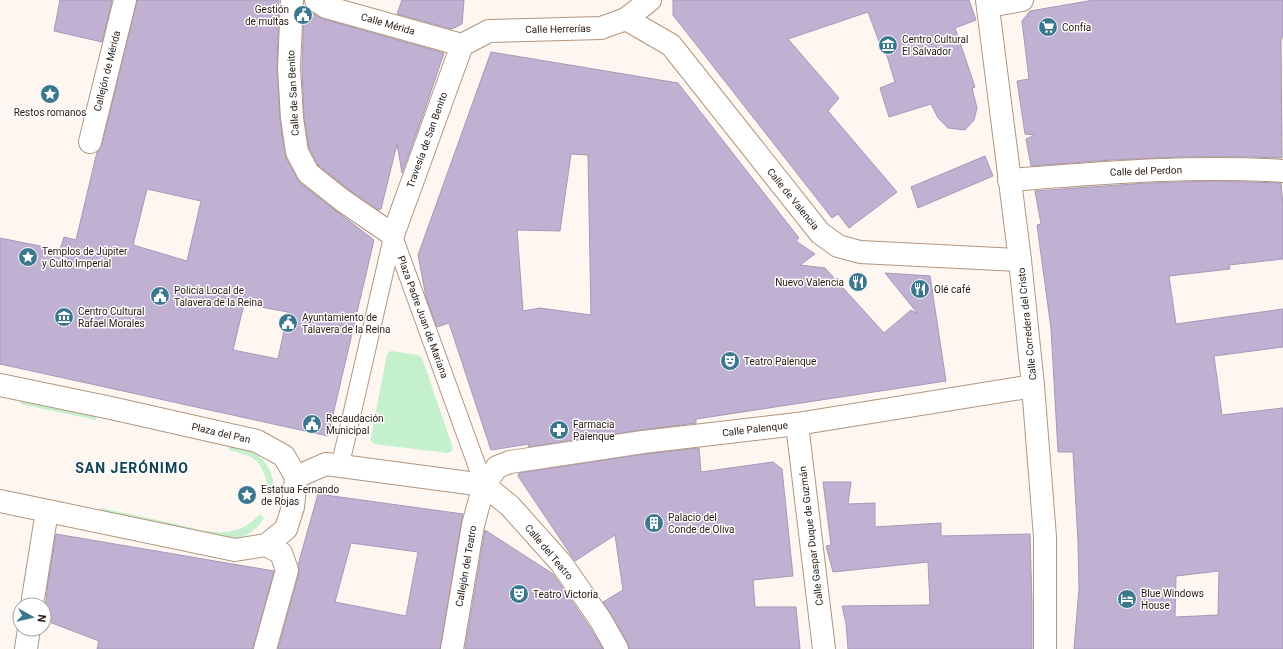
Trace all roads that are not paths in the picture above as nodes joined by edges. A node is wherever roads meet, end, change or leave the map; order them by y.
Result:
1 (125, 0) edge
2 (292, 0) edge
3 (316, 0) edge
4 (650, 0) edge
5 (1022, 0) edge
6 (988, 3) edge
7 (626, 19) junction
8 (462, 45) junction
9 (90, 142) dead end
10 (1283, 171) edge
11 (1010, 180) junction
12 (393, 236) junction
13 (1020, 260) junction
14 (0, 385) edge
15 (1033, 386) junction
16 (797, 424) junction
17 (340, 466) junction
18 (296, 477) junction
19 (484, 484) junction
20 (0, 501) edge
21 (47, 511) junction
22 (266, 545) junction
23 (33, 597) edge
24 (28, 637) edge
25 (26, 649) edge
26 (265, 649) edge
27 (452, 649) edge
28 (617, 649) edge
29 (824, 649) edge
30 (1045, 649) edge

1 - 9 street, Callejón de Mérida
2 - 12 street, Calle de San Benito
3 - 8 street, Calle Mérida
4 - 7 street, Calle Herrerías
5 - 6 street
6 - 11 street, Calle Corredera del Cristo
7 - 8 street, Calle Herrerías
7 - 13 street, Calle de Valencia
8 - 12 street, Travesía de San Benito
10 - 11 street, Calle del Perdon
11 - 13 street, Calle Corredera del Cristo
12 - 17 street, Plaza Padre Juan de Mariana
12 - 19 street, Plaza Padre Juan de Mariana
13 - 15 street, Calle Corredera del Cristo
14 - 18 street, Plaza del Pan
15 - 16 street, Calle Palenque
15 - 30 street, Calle Corredera del Cristo
16 - 19 street, Calle Palenque
16 - 29 street, Calle Gaspar Duque de Guzmán
17 - 18 street
17 - 19 street
18 - 22 street
19 - 27 street, Callejón del Teatro
19 - 28 street, Calle del Teatro
20 - 21 street
21 - 22 street
21 - 23 street
22 - 26 street
24 - 25 street

